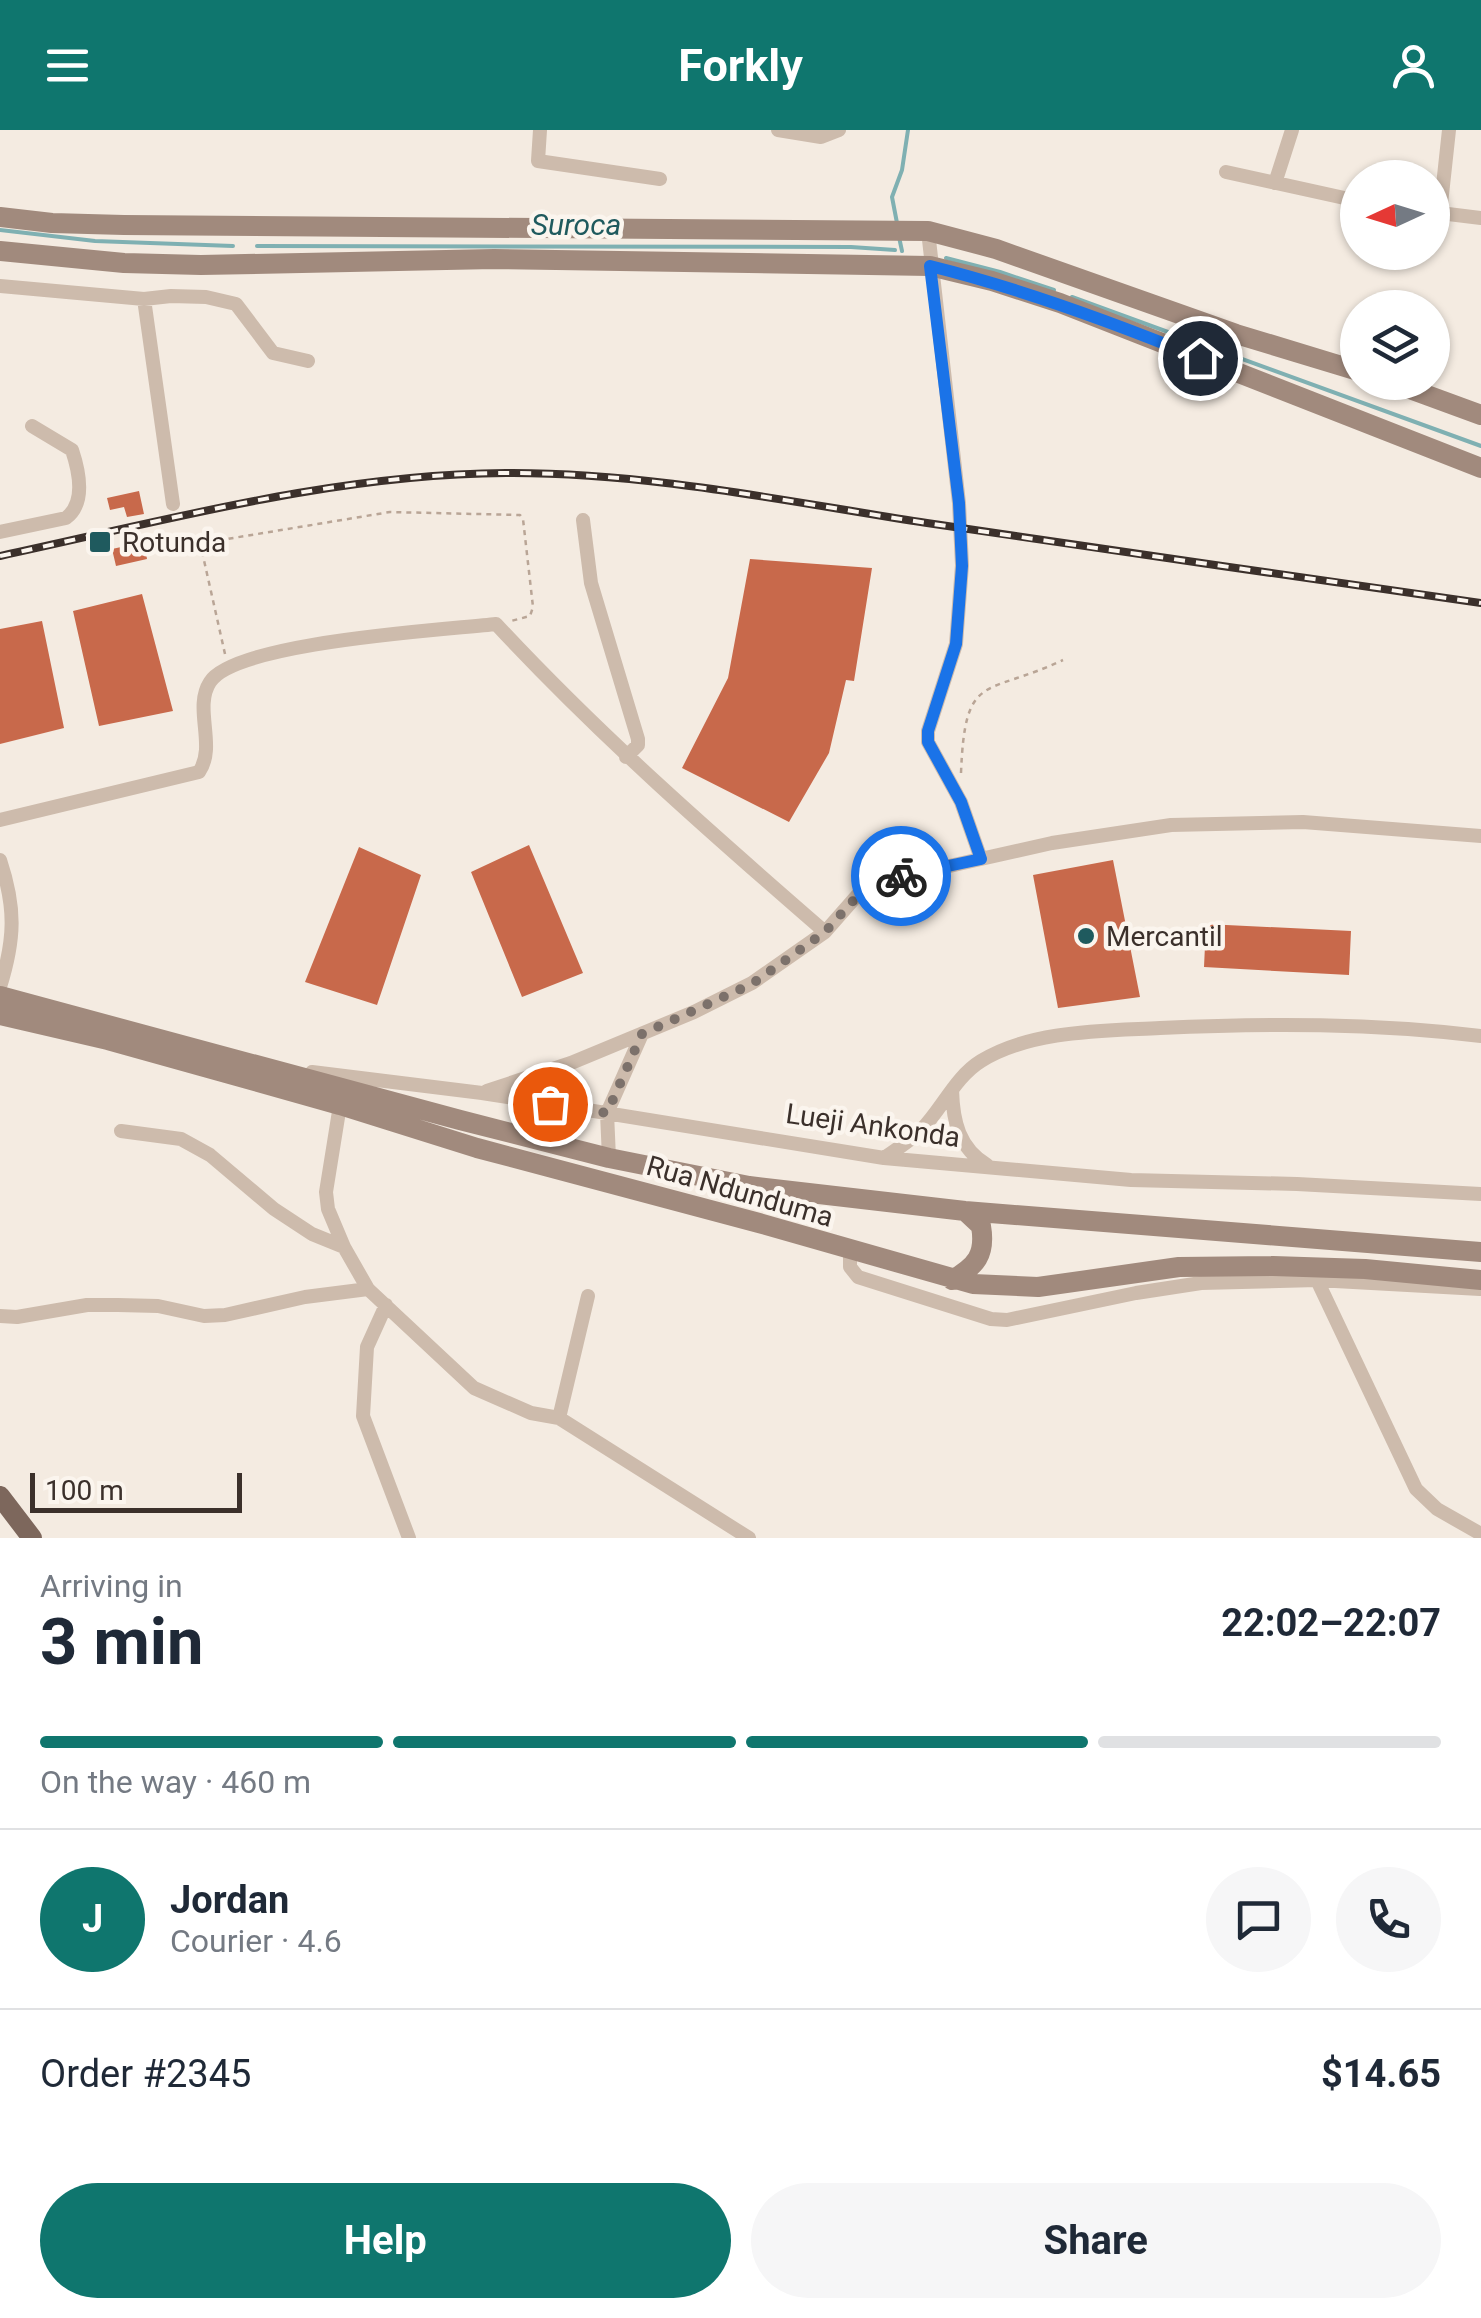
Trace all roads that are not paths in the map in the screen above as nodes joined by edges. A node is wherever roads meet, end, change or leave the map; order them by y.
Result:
1 (540, 130) edge
2 (778, 130) edge
3 (839, 130) edge
4 (1292, 130) edge
5 (1449, 130) edge
6 (1444, 160) edge
7 (1226, 172) dead end
8 (660, 179) dead end
9 (1275, 183) junction
10 (1340, 197) edge
11 (1450, 215) edge
12 (0, 216) edge
13 (1481, 218) edge
14 (248, 226) junction
15 (928, 232) junction
16 (0, 251) edge
17 (250, 265) junction
18 (930, 266) junction
19 (0, 286) edge
20 (144, 299) junction
21 (308, 362) dead end
22 (1340, 366) edge
23 (1440, 400) edge
24 (1481, 415) edge
25 (32, 426) dead end
26 (1481, 468) edge
27 (173, 504) dead end
28 (582, 520) dead end
29 (0, 532) edge
30 (626, 757) junction
31 (0, 820) edge
32 (1481, 836) edge
33 (981, 859) junction
34 (0, 860) edge
35 (825, 932) junction
36 (0, 987) edge
37 (0, 996) edge
38 (0, 1015) edge
39 (642, 1034) junction
40 (1481, 1036) edge
41 (261, 1066) junction
42 (952, 1089) junction
43 (482, 1093) junction
44 (340, 1105) junction
45 (607, 1113) junction
46 (121, 1131) dead end
47 (609, 1158) junction
48 (884, 1158) junction
49 (993, 1169) junction
50 (1481, 1194) edge
51 (965, 1212) junction
52 (344, 1247) junction
53 (850, 1251) junction
54 (1481, 1252) edge
55 (952, 1280) junction
56 (1318, 1280) junction
57 (1481, 1280) edge
58 (368, 1290) junction
59 (1481, 1290) edge
60 (588, 1296) dead end
61 (386, 1306) junction
62 (0, 1316) edge
63 (559, 1418) junction
64 (0, 1496) edge
65 (1481, 1534) edge
66 (32, 1538) edge
67 (409, 1538) edge
68 (748, 1538) edge

1 - 8 street
2 - 3 street
4 - 9 street
5 - 6 street
7 - 9 street
9 - 10 street
11 - 13 street
12 - 14 main road
14 - 15 main road
14 - 17 main road
15 - 18 street
15 - 22 main road
16 - 17 main road
17 - 18 main road
18 - 26 main road
18 - 33 street
19 - 20 street
20 - 21 street
20 - 27 street
23 - 24 main road
25 - 29 street
28 - 30 street
30 - 31 street
30 - 35 street
32 - 33 street
33 - 35 street
34 - 36 street
35 - 39 street
37 - 41 main road, Rua Ndunduma
38 - 44 main road, Rua Ndunduma
39 - 43 street
39 - 45 street
40 - 42 street
41 - 43 street, Lueji Ankonda
41 - 47 main road, Rua Ndunduma
42 - 48 street
42 - 49 street
43 - 45 street, Lueji Ankonda
44 - 52 street
44 - 53 main road, Rua Ndunduma
45 - 47 street
45 - 48 street, Lueji Ankonda
46 - 52 street
47 - 51 main road, Rua Ndunduma
48 - 49 street, Lueji Ankonda
49 - 50 street, Lueji Ankonda
51 - 54 main road
51 - 55 main road
52 - 58 street
53 - 55 main road, Rua Ndunduma
53 - 56 street
55 - 57 main road, Rua Ndunduma
56 - 59 street
56 - 65 street
58 - 61 street
58 - 62 street
60 - 63 street
61 - 63 street
61 - 67 street
63 - 68 street
64 - 66 main road

